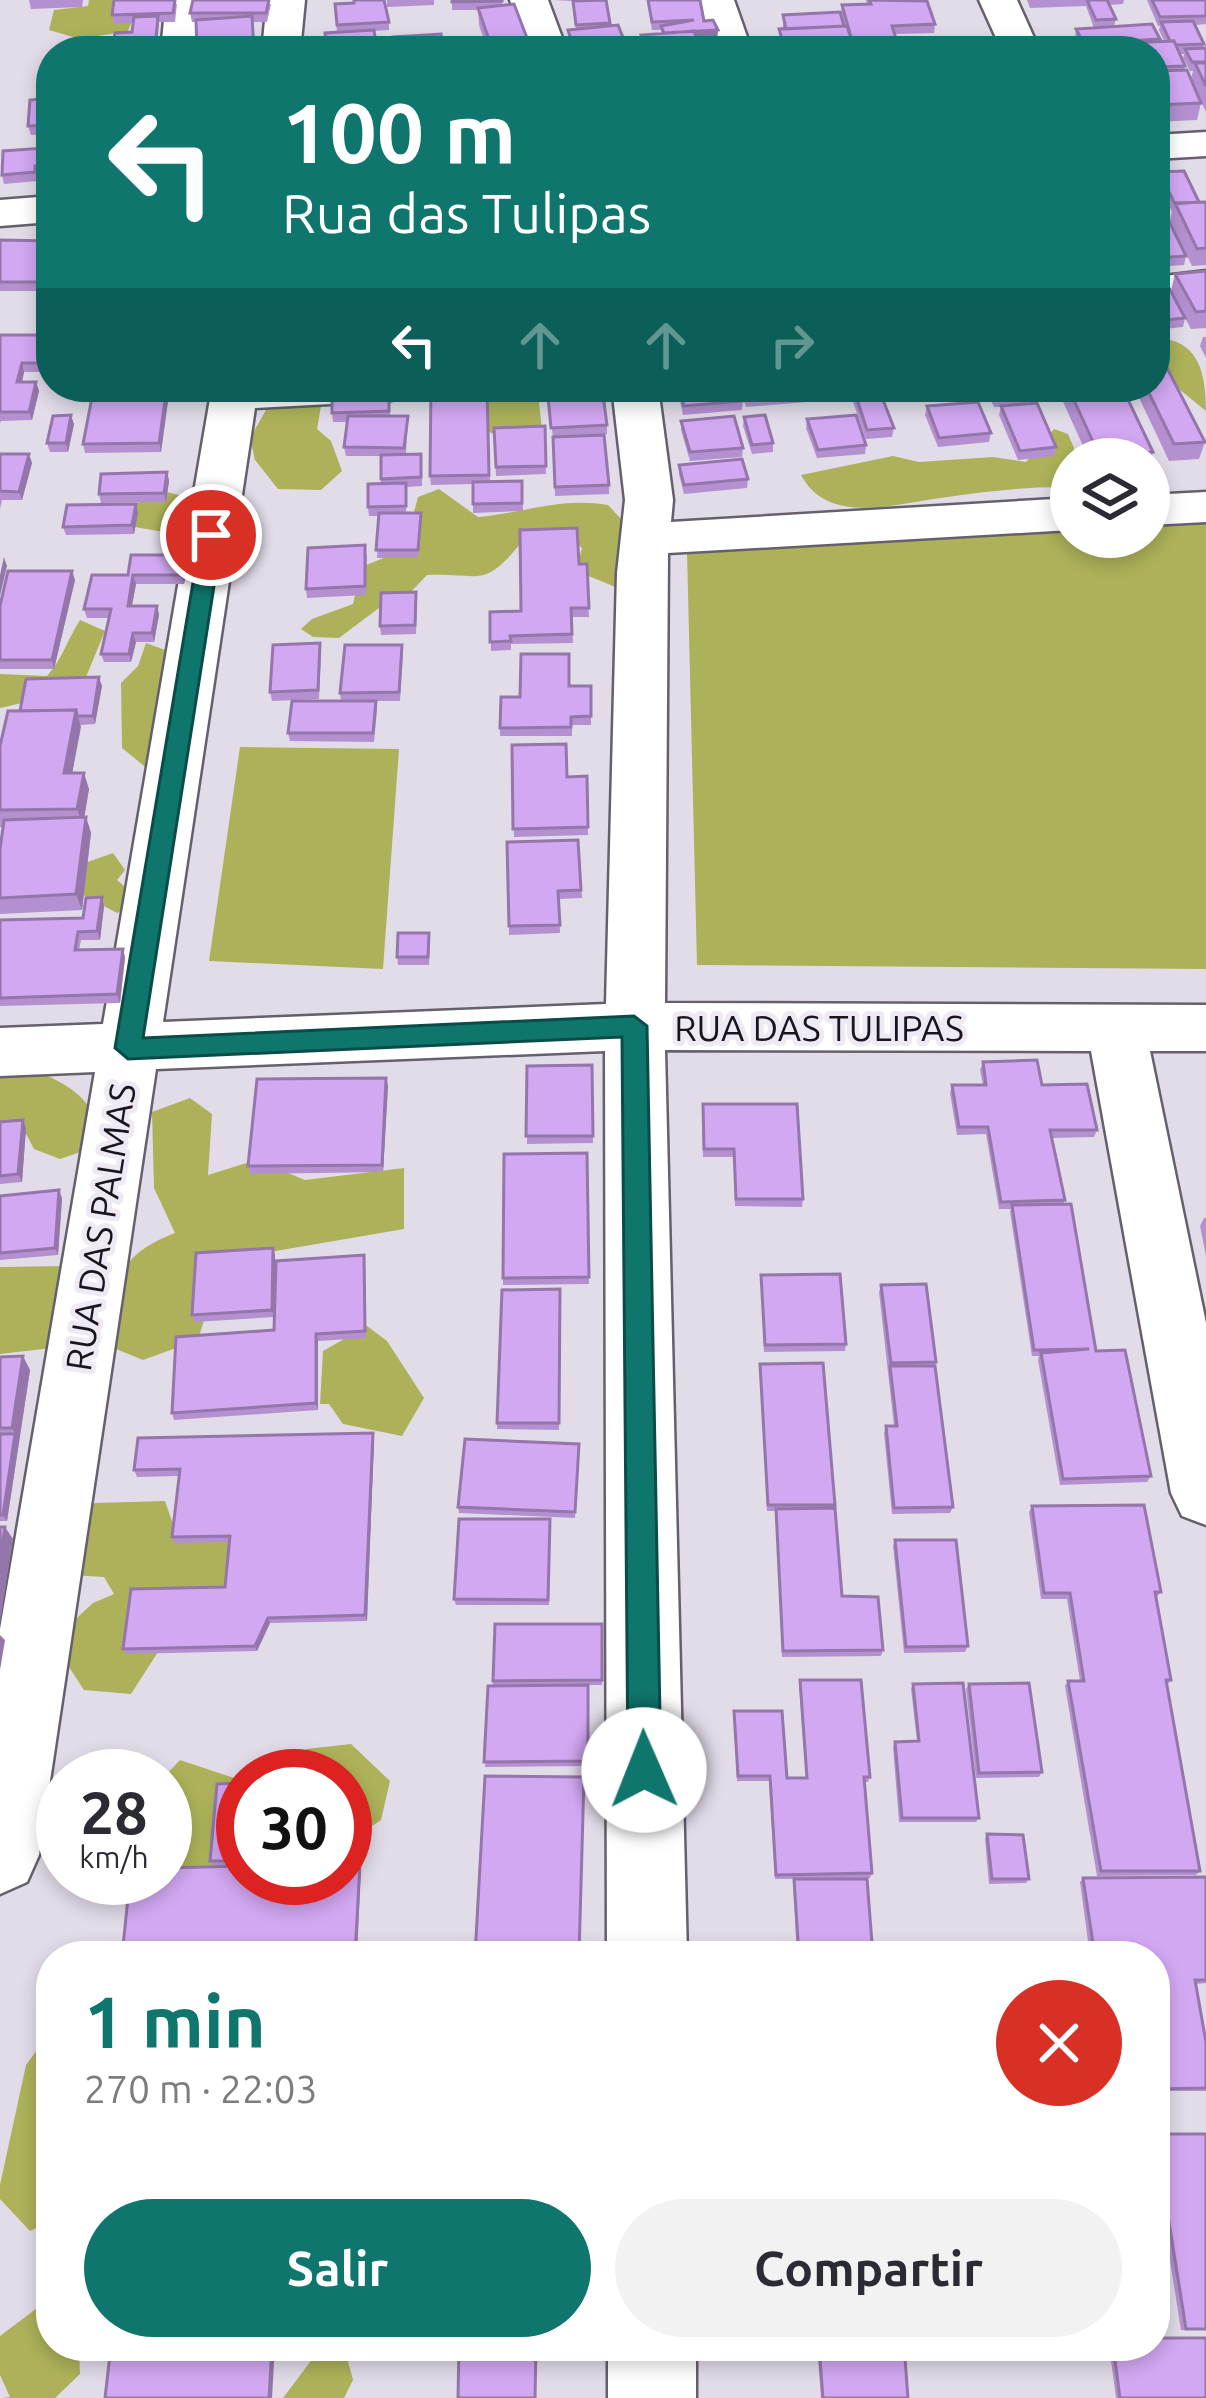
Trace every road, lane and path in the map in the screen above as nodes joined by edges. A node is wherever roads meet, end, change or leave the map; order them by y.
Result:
1 (185, 0) edge
2 (286, 0) edge
3 (529, 0) edge
4 (715, 0) edge
5 (998, 0) edge
6 (182, 36) edge
7 (282, 36) edge
8 (542, 36) edge
9 (728, 36) edge
10 (1014, 36) edge
11 (1206, 144) edge
12 (1170, 146) edge
13 (36, 210) edge
14 (0, 213) edge
15 (1206, 284) edge
16 (1170, 288) edge
17 (233, 402) edge
18 (637, 402) edge
19 (1206, 507) edge
20 (1170, 509) edge
21 (1050, 515) edge
22 (644, 538) junction
23 (634, 1026) junction
24 (1116, 1028) junction
25 (1206, 1028) edge
26 (128, 1048) junction
27 (0, 1052) edge
28 (1206, 1493) edge
29 (0, 1855) edge
30 (647, 1941) edge
31 (652, 2361) edge
32 (652, 2398) edge

1 - 6 street
2 - 7 street
3 - 8 street
4 - 9 street
5 - 10 street
11 - 12 street
13 - 14 street
15 - 16 street
17 - 26 street, RUA DAS PALMAS
18 - 22 street
19 - 20 street
21 - 22 street
22 - 23 street
23 - 24 street, RUA DAS TULIPAS
23 - 26 street, RUA DAS TULIPAS
23 - 30 street
24 - 25 street, RUA DAS TULIPAS
24 - 28 street
26 - 27 street, RUA DAS TULIPAS
26 - 29 street, RUA DAS PALMAS
31 - 32 street

